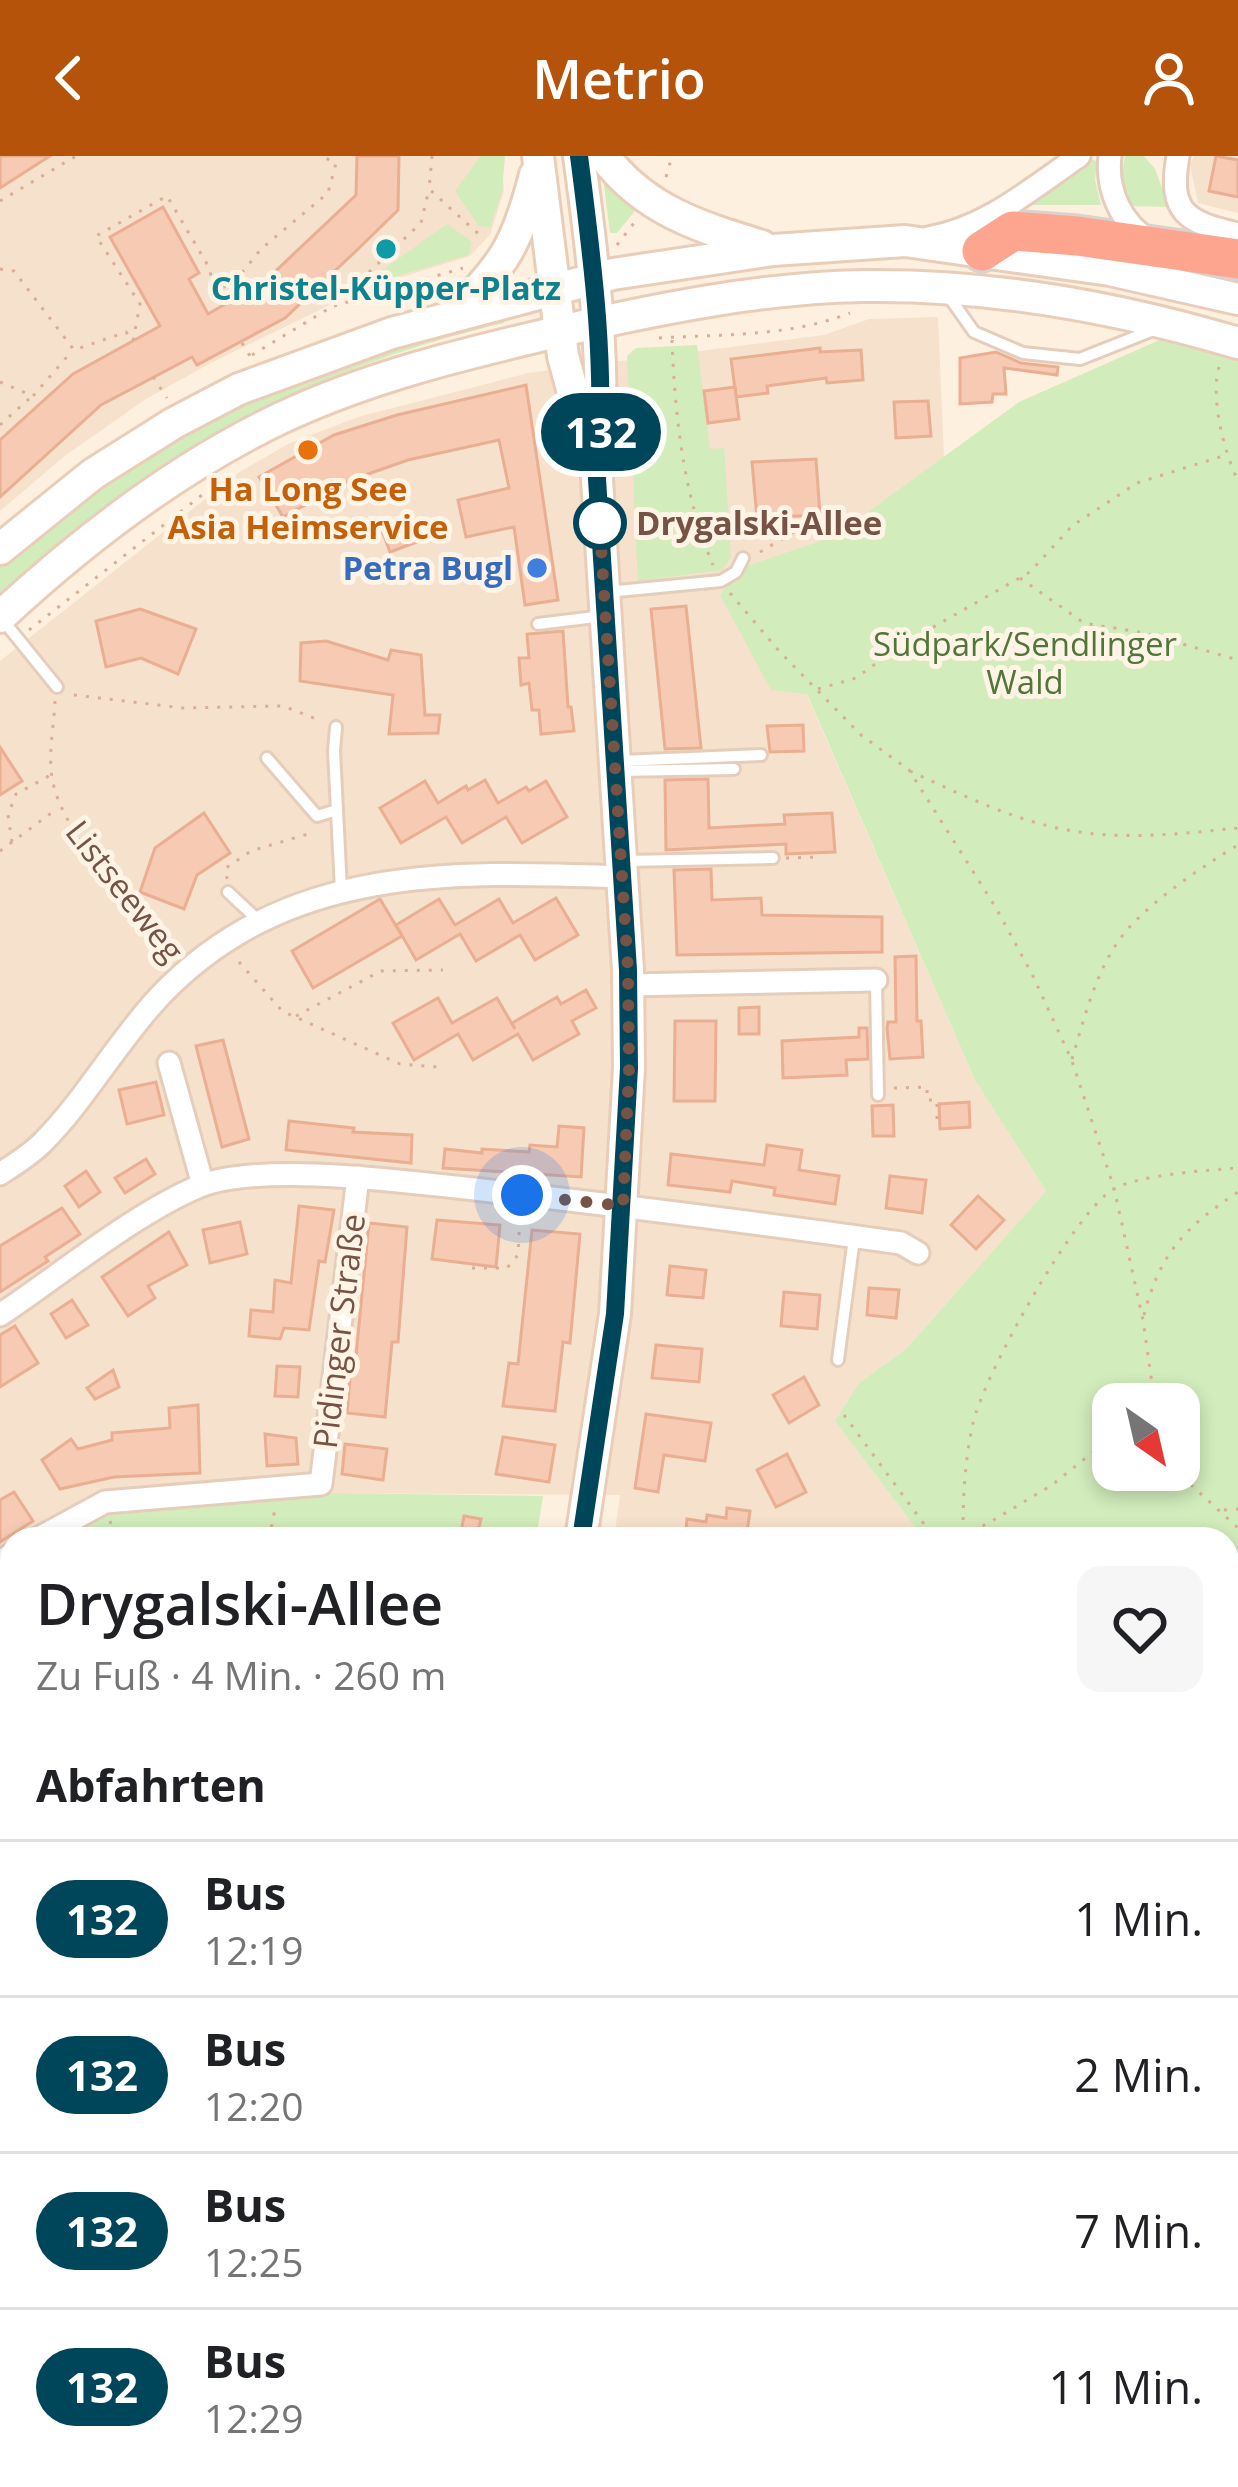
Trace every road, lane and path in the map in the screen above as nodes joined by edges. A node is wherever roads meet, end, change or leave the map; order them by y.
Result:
1 (76, 156) edge
2 (321, 156) edge
3 (432, 156) edge
4 (578, 156) edge
5 (604, 156) edge
6 (1078, 156) edge
7 (1110, 156) edge
8 (1161, 156) edge
9 (538, 160) edge
10 (1177, 166) edge
11 (429, 189) junction
12 (0, 201) edge
13 (1238, 234) edge
14 (498, 241) dead end
15 (905, 242) junction
16 (773, 250) junction
17 (1169, 250) junction
18 (982, 251) junction
19 (1238, 259) edge
20 (0, 268) edge
21 (446, 274) dead end
22 (595, 277) junction
23 (556, 287) junction
24 (943, 289) junction
25 (213, 292) junction
26 (1238, 299) edge
27 (221, 307) dead end
28 (863, 308) dead end
29 (452, 316) junction
30 (598, 322) junction
31 (1164, 323) junction
32 (560, 332) junction
33 (672, 337) junction
34 (646, 339) dead end
35 (74, 350) junction
36 (1229, 354) edge
37 (0, 382) edge
38 (33, 396) junction
39 (174, 423) junction
40 (0, 425) edge
41 (1226, 455) junction
42 (210, 472) junction
43 (597, 479) junction
44 (1238, 481) edge
45 (794, 532) dead end
46 (0, 549) edge
47 (743, 558) joint
48 (1020, 578) junction
49 (721, 581) junction
50 (605, 604) junction
51 (538, 624) dead end
52 (10, 627) edge
53 (1238, 660) edge
54 (57, 687) junction
55 (818, 689) junction
56 (336, 727) joint
57 (760, 755) dead end
58 (267, 758) dead end
59 (615, 766) junction
60 (734, 769) dead end
61 (909, 770) junction
62 (51, 775) junction
63 (60, 807) junction
64 (337, 810) junction
65 (1238, 828) edge
66 (308, 834) dead end
67 (13, 842) junction
68 (1238, 845) edge
69 (0, 851) edge
70 (820, 857) dead end
71 (773, 858) joint
72 (621, 869) junction
73 (341, 890) junction
74 (227, 892) joint
75 (257, 920) junction
76 (223, 942) junction
77 (443, 970) dead end
78 (188, 972) junction
79 (875, 980) joint
80 (628, 986) junction
81 (294, 1017) junction
82 (1072, 1060) junction
83 (169, 1063) dead end
84 (438, 1067) dead end
85 (878, 1092) joint
86 (937, 1126) dead end
87 (1238, 1168) edge
88 (0, 1174) edge
89 (358, 1177) junction
90 (203, 1185) junction
91 (1114, 1188) junction
92 (1238, 1192) edge
93 (522, 1195) junction
94 (623, 1206) junction
95 (854, 1236) junction
96 (919, 1253) dead end
97 (472, 1268) dead end
98 (0, 1315) edge
99 (1143, 1320) junction
100 (838, 1360) dead end
101 (1150, 1383) edge
102 (844, 1415) dead end
103 (1092, 1453) edge
104 (278, 1489) junction
105 (1199, 1491) edge
106 (1238, 1509) edge
107 (1222, 1510) junction
108 (59, 1527) edge
109 (271, 1527) edge
110 (583, 1527) edge
111 (926, 1527) edge
112 (963, 1527) edge
113 (980, 1527) edge
114 (1237, 1527) edge

1 - 12 path
2 - 25 path
3 - 11 path
4 - 22 main road
5 - 16 main road
6 - 15 street
7 - 17 street
8 - 10 street
9 - 23 main road
9 - 29 main road
10 - 13 street
11 - 14 path
11 - 21 path
15 - 16 main road
15 - 18 main road
16 - 22 main road
17 - 18 highway
17 - 19 highway
18 - 26 main road
20 - 35 path
22 - 23 main road
22 - 30 main road
23 - 29 main road
23 - 32 main road
24 - 30 main road
24 - 31 main road
24 - 31 lane
25 - 27 path
25 - 35 path
28 - 33 path
29 - 39 main road
30 - 32 main road
30 - 43 main road
31 - 36 main road
32 - 42 main road
32 - 43 main road
33 - 34 path
33 - 49 path
35 - 38 path
36 - 41 path
37 - 38 path
38 - 40 path
39 - 42 main road
39 - 46 main road
41 - 44 path
41 - 48 path
42 - 52 path
42 - 52 main road
43 - 50 main road
45 - 47 path
47 - 49 lane
48 - 53 path
48 - 55 path
49 - 50 lane
49 - 55 path
50 - 51 lane
50 - 59 main road
52 - 54 lane
54 - 56 path
54 - 62 path, Listseeweg
55 - 61 path
56 - 64 lane
57 - 59 lane
58 - 64 lane
59 - 60 lane
59 - 72 main road
61 - 65 path
61 - 82 path
62 - 63 path, Listseeweg
62 - 67 path
63 - 67 path
63 - 78 path, Listseeweg
64 - 73 lane
66 - 74 path
67 - 69 path
68 - 82 path
70 - 71 path
71 - 72 lane
72 - 73 street
72 - 80 main road
73 - 75 street
74 - 75 lane
75 - 76 street
76 - 78 street
76 - 81 path
77 - 81 path
78 - 88 street
79 - 80 street
79 - 85 lane
80 - 94 main road
81 - 84 path
82 - 91 path
83 - 90 street
85 - 86 path
87 - 91 path
89 - 90 street
89 - 93 street
89 - 104 street, Pidinger Straße
90 - 98 street
91 - 99 path
91 - 112 path
92 - 99 path
93 - 94 street
93 - 97 path
94 - 95 street
94 - 110 main road
95 - 96 street
95 - 100 lane
99 - 101 path
102 - 111 path
103 - 113 path
104 - 108 street
104 - 109 path
105 - 107 path
106 - 107 path
107 - 114 path

